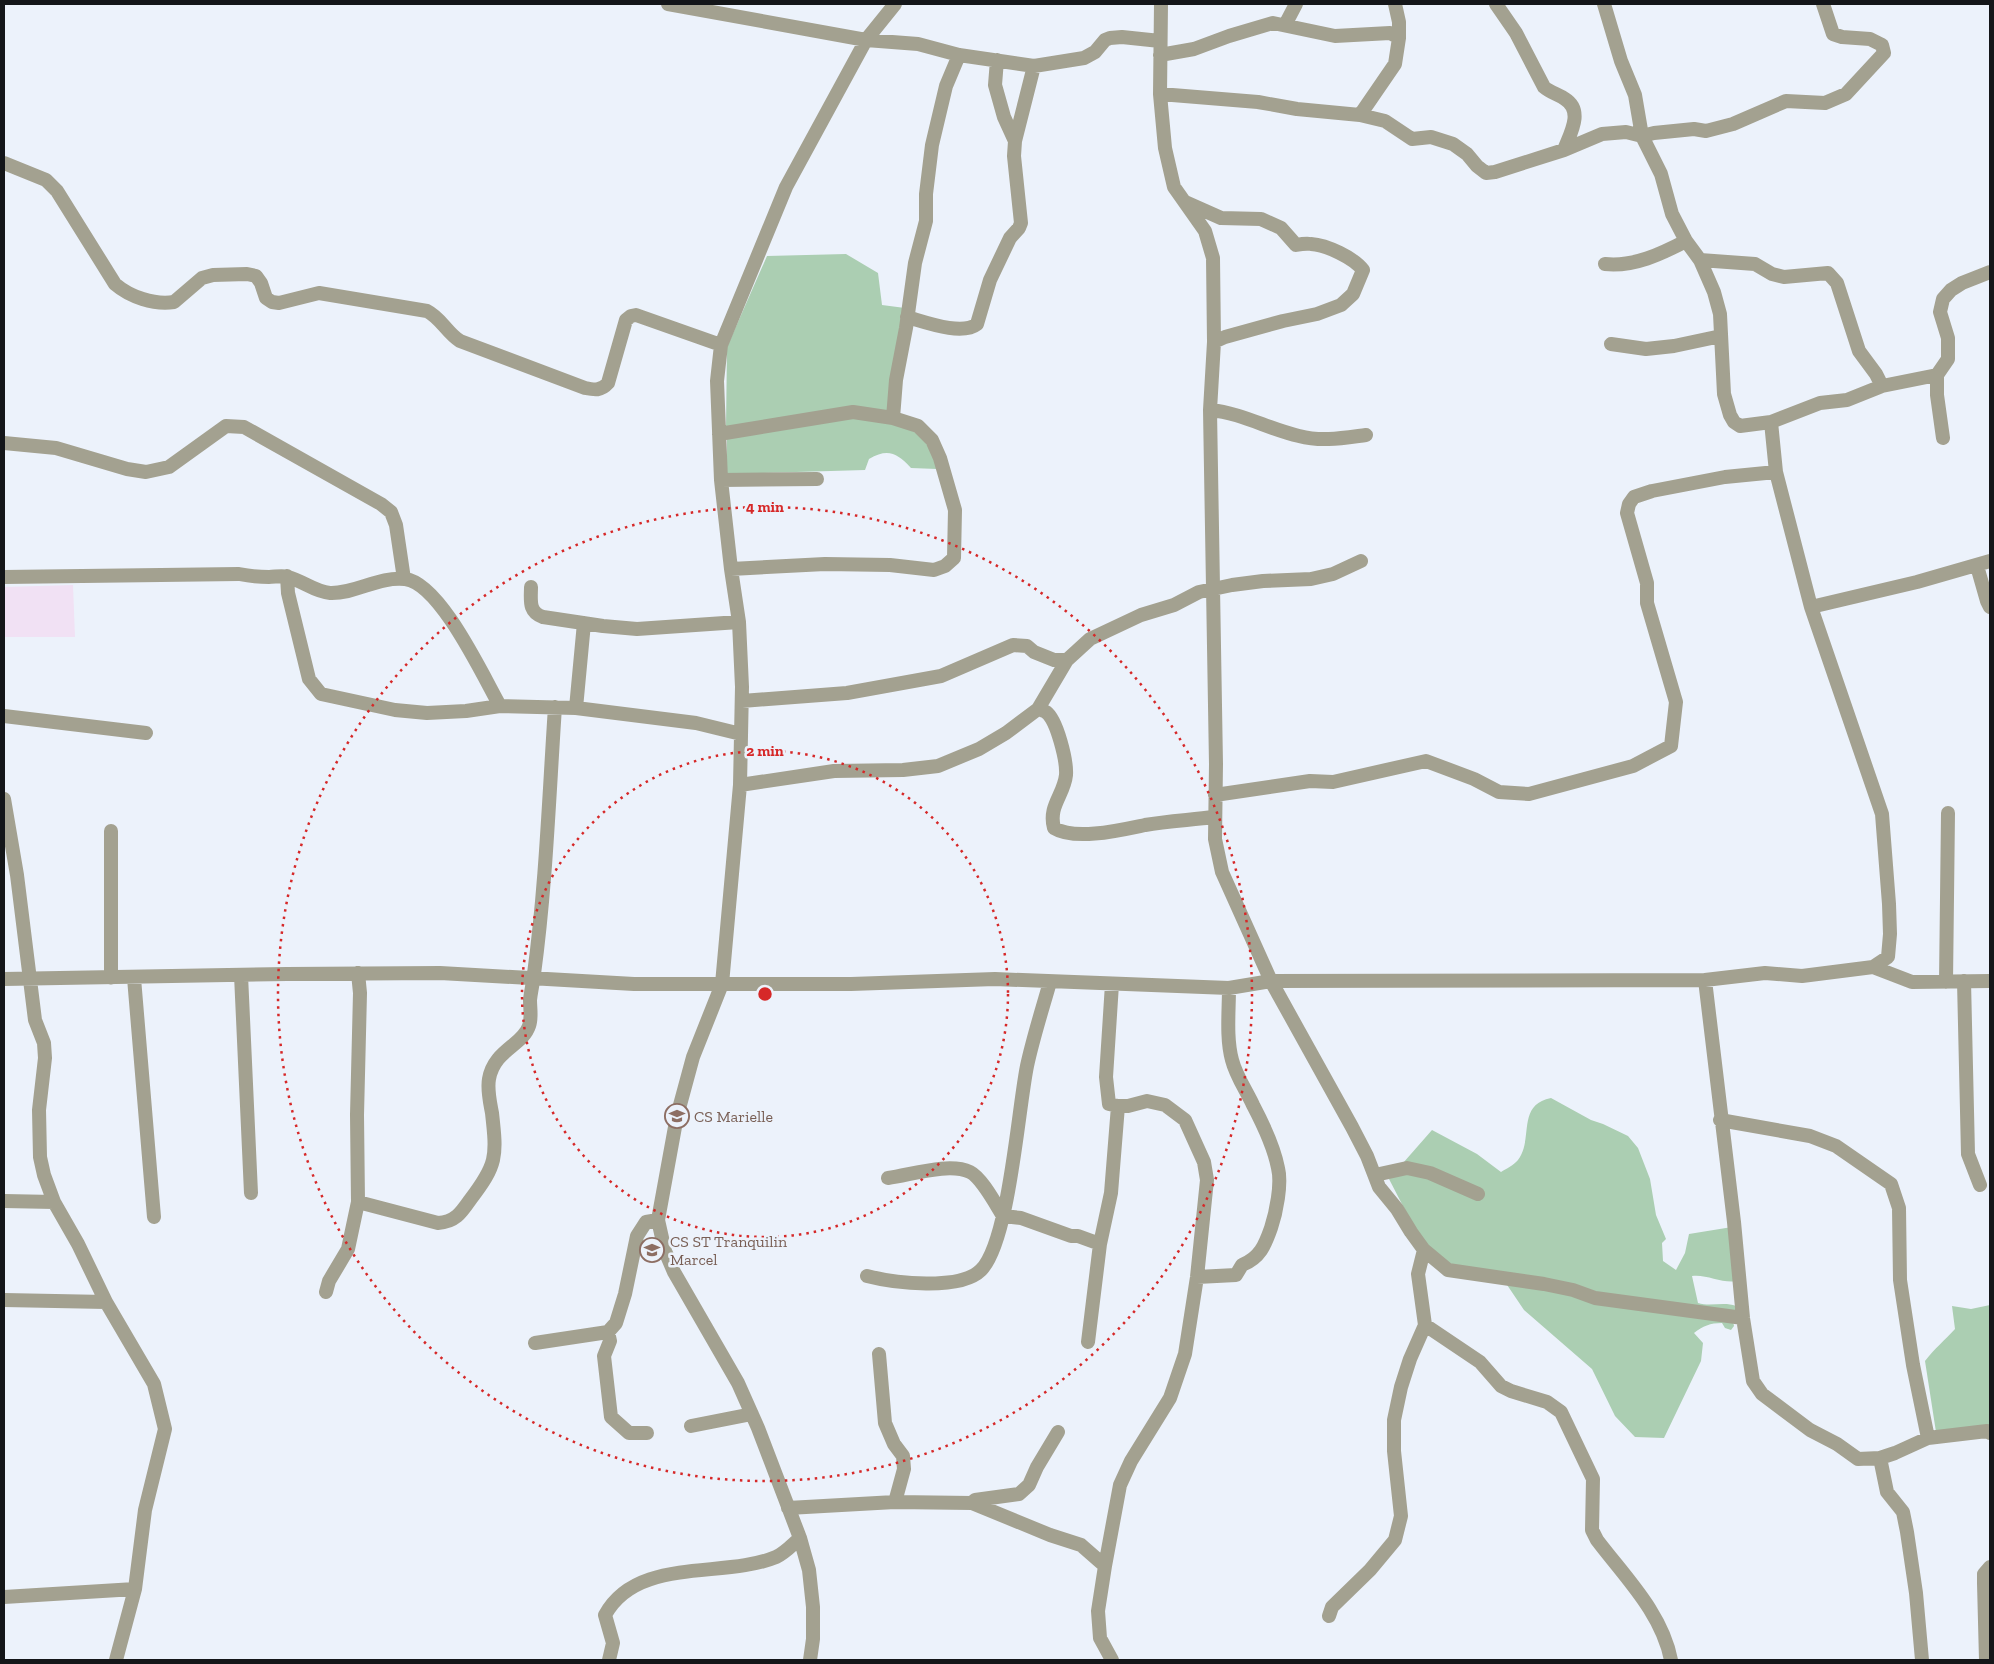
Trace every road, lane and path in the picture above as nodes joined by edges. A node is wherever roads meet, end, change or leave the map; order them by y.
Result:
1 (668, 4) edge
2 (895, 4) edge
3 (1161, 4) edge
4 (1296, 4) edge
5 (1496, 4) edge
6 (1604, 4) edge
7 (1823, 4) edge
8 (1399, 5) edge
9 (707, 7) edge
10 (1285, 25) junction
11 (1399, 38) junction
12 (866, 40) junction
13 (1160, 41) junction
14 (959, 55) junction
15 (1160, 55) junction
16 (998, 60) junction
17 (1034, 66) junction
18 (1160, 94) junction
19 (1360, 115) junction
20 (1642, 136) junction
21 (1015, 141) junction
22 (1564, 150) junction
23 (4, 162) edge
24 (1184, 202) junction
25 (1686, 240) junction
26 (1700, 260) junction
27 (1605, 264) dead end
28 (1990, 272) edge
29 (907, 318) junction
30 (1721, 336) junction
31 (1214, 342) junction
32 (1610, 344) dead end
33 (721, 345) junction
34 (1937, 375) junction
35 (1882, 386) junction
36 (1210, 410) junction
37 (893, 418) junction
38 (1770, 422) junction
39 (720, 434) junction
40 (1366, 435) dead end
41 (1943, 438) dead end
42 (4, 443) edge
43 (1776, 472) junction
44 (817, 479) dead end
45 (721, 480) junction
46 (1361, 561) dead end
47 (1984, 564) edge
48 (730, 570) junction
49 (287, 576) junction
50 (4, 577) edge
51 (404, 578) junction
52 (531, 587) dead end
53 (1213, 588) junction
54 (1811, 606) junction
55 (1990, 607) edge
56 (738, 622) junction
57 (584, 623) junction
58 (1067, 660) junction
59 (742, 701) junction
60 (500, 706) junction
61 (555, 707) junction
62 (576, 708) junction
63 (1038, 709) junction
64 (4, 716) edge
65 (146, 733) dead end
66 (741, 734) junction
67 (740, 785) junction
68 (1215, 795) junction
69 (4, 799) edge
70 (1948, 813) dead end
71 (1214, 817) junction
72 (111, 831) dead end
73 (11, 875) edge
74 (1873, 967) junction
75 (358, 973) junction
76 (241, 975) junction
77 (29, 978) junction
78 (111, 978) junction
79 (134, 978) junction
80 (533, 978) junction
81 (4, 979) edge
82 (1705, 980) junction
83 (1271, 981) junction
84 (1964, 981) junction
85 (1990, 981) edge
86 (1050, 982) junction
87 (1946, 982) junction
88 (722, 984) junction
89 (1112, 984) junction
90 (1229, 988) junction
91 (1118, 1106) junction
92 (1720, 1120) junction
93 (1374, 1175) junction
94 (888, 1178) dead end
95 (1980, 1185) dead end
96 (252, 1193) dead end
97 (1478, 1194) dead end
98 (4, 1201) edge
99 (54, 1202) junction
100 (358, 1202) junction
101 (154, 1216) dead end
102 (1003, 1216) junction
103 (658, 1220) junction
104 (1100, 1244) junction
105 (1424, 1250) junction
106 (867, 1276) dead end
107 (1197, 1278) junction
108 (326, 1292) dead end
109 (4, 1300) edge
110 (106, 1302) junction
111 (1743, 1318) junction
112 (1425, 1325) junction
113 (608, 1332) junction
114 (1088, 1342) dead end
115 (534, 1343) dead end
116 (879, 1354) dead end
117 (752, 1414) junction
118 (691, 1426) dead end
119 (1058, 1432) dead end
120 (647, 1433) dead end
121 (1990, 1433) edge
122 (1928, 1438) junction
123 (1880, 1458) junction
124 (895, 1502) junction
125 (972, 1503) junction
126 (788, 1508) junction
127 (800, 1538) junction
128 (1105, 1566) junction
129 (1990, 1567) edge
130 (135, 1589) junction
131 (4, 1597) edge
132 (1329, 1616) dead end
133 (116, 1660) edge
134 (610, 1660) edge
135 (810, 1660) edge
136 (1112, 1660) edge
137 (1671, 1660) edge
138 (1922, 1660) edge
139 (1986, 1660) edge

1 - 9 street
2 - 12 street
3 - 13 street
4 - 10 street
5 - 22 street
6 - 20 street
7 - 20 street
8 - 11 street
9 - 12 street
10 - 11 street
10 - 15 street
11 - 19 street
12 - 14 street
12 - 33 street
13 - 15 street
13 - 17 street
14 - 16 street
14 - 29 street
15 - 18 street
16 - 17 street
16 - 21 street
17 - 21 street
18 - 19 street
18 - 24 street
19 - 22 street
20 - 22 street
20 - 25 street
21 - 29 street
23 - 33 street
24 - 31 street
24 - 31 street
25 - 26 street
25 - 27 street
26 - 30 street
26 - 35 street
28 - 34 street
29 - 37 street
30 - 32 street
30 - 38 street
31 - 36 street
33 - 39 street
34 - 35 street
34 - 41 street
35 - 38 street
36 - 40 street
36 - 53 street
37 - 39 street
37 - 48 street
38 - 43 street
39 - 45 street
42 - 51 street
43 - 54 street
43 - 68 street
44 - 45 street
45 - 48 street
46 - 53 street
47 - 54 street
47 - 55 street
48 - 56 street
49 - 50 street
49 - 51 street
49 - 60 street
51 - 60 street
52 - 57 street
53 - 58 street
53 - 68 street
54 - 74 street
56 - 57 street
56 - 59 street
57 - 62 street
58 - 59 street
58 - 63 street
59 - 66 street
60 - 61 street
61 - 62 street
61 - 80 street
62 - 66 street
63 - 67 street
63 - 71 street
64 - 65 street
66 - 67 street
67 - 88 street
68 - 71 street
69 - 73 street
70 - 87 street
71 - 83 street
72 - 78 street
73 - 77 street
74 - 82 street
74 - 87 street
75 - 76 street
75 - 80 street
75 - 100 street
76 - 79 street
76 - 96 street
77 - 78 street
77 - 81 street
77 - 99 street
78 - 79 street
79 - 101 street
80 - 88 street
80 - 100 street
82 - 83 street
82 - 92 street
83 - 90 street
83 - 93 street
84 - 85 street
84 - 87 street
84 - 95 street
86 - 88 street
86 - 89 street
86 - 102 street
88 - 103 street
89 - 90 street
89 - 91 street
90 - 107 street
91 - 104 street
91 - 107 street
92 - 111 street
92 - 122 street
93 - 97 street
93 - 105 street
94 - 102 street
98 - 99 street
99 - 110 street
100 - 108 street
102 - 104 street
102 - 106 street
103 - 113 street
103 - 117 street
104 - 114 street
105 - 111 street
105 - 112 street
107 - 128 street
109 - 110 street
110 - 130 street
111 - 123 street
112 - 132 street
112 - 137 street
113 - 115 street
113 - 120 street
116 - 124 street
117 - 118 street
117 - 126 street
119 - 125 street
121 - 122 street
122 - 123 street
123 - 138 street
124 - 125 street
124 - 126 street
125 - 128 street
126 - 127 street
127 - 134 street
127 - 135 street
128 - 136 street
129 - 139 street
130 - 131 street
130 - 133 street

